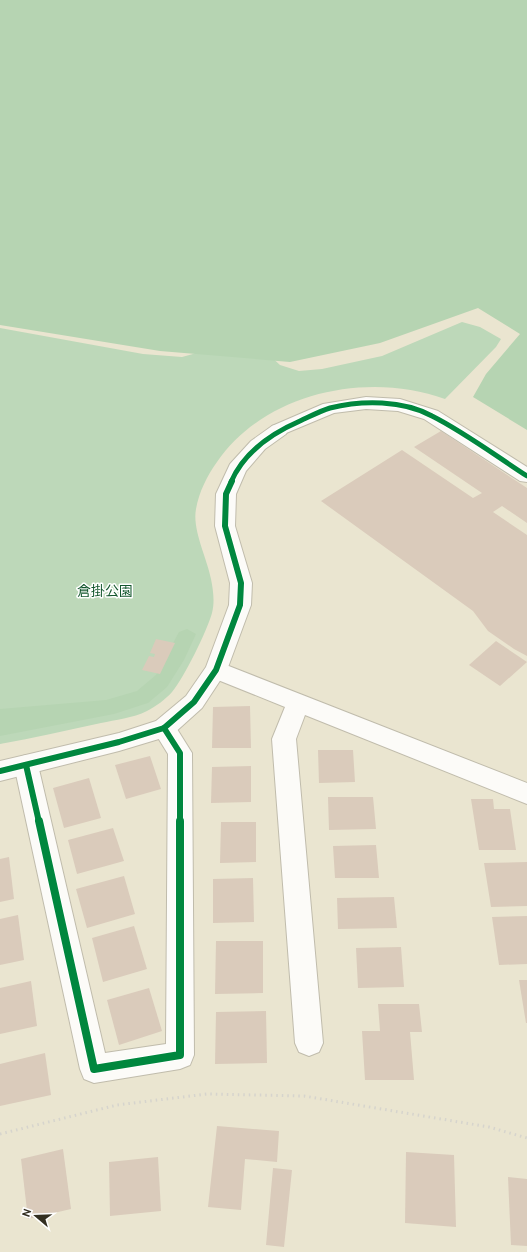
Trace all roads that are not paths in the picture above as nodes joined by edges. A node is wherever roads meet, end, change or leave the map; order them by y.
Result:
1 (527, 476) edge
2 (216, 670) junction
3 (298, 703) junction
4 (164, 728) junction
5 (26, 765) junction
6 (0, 771) edge
7 (527, 794) edge
8 (309, 1044) dead end

1 - 2 street
2 - 3 street
2 - 4 street
3 - 7 street
3 - 8 street
4 - 5 street
4 - 5 street
5 - 6 street

